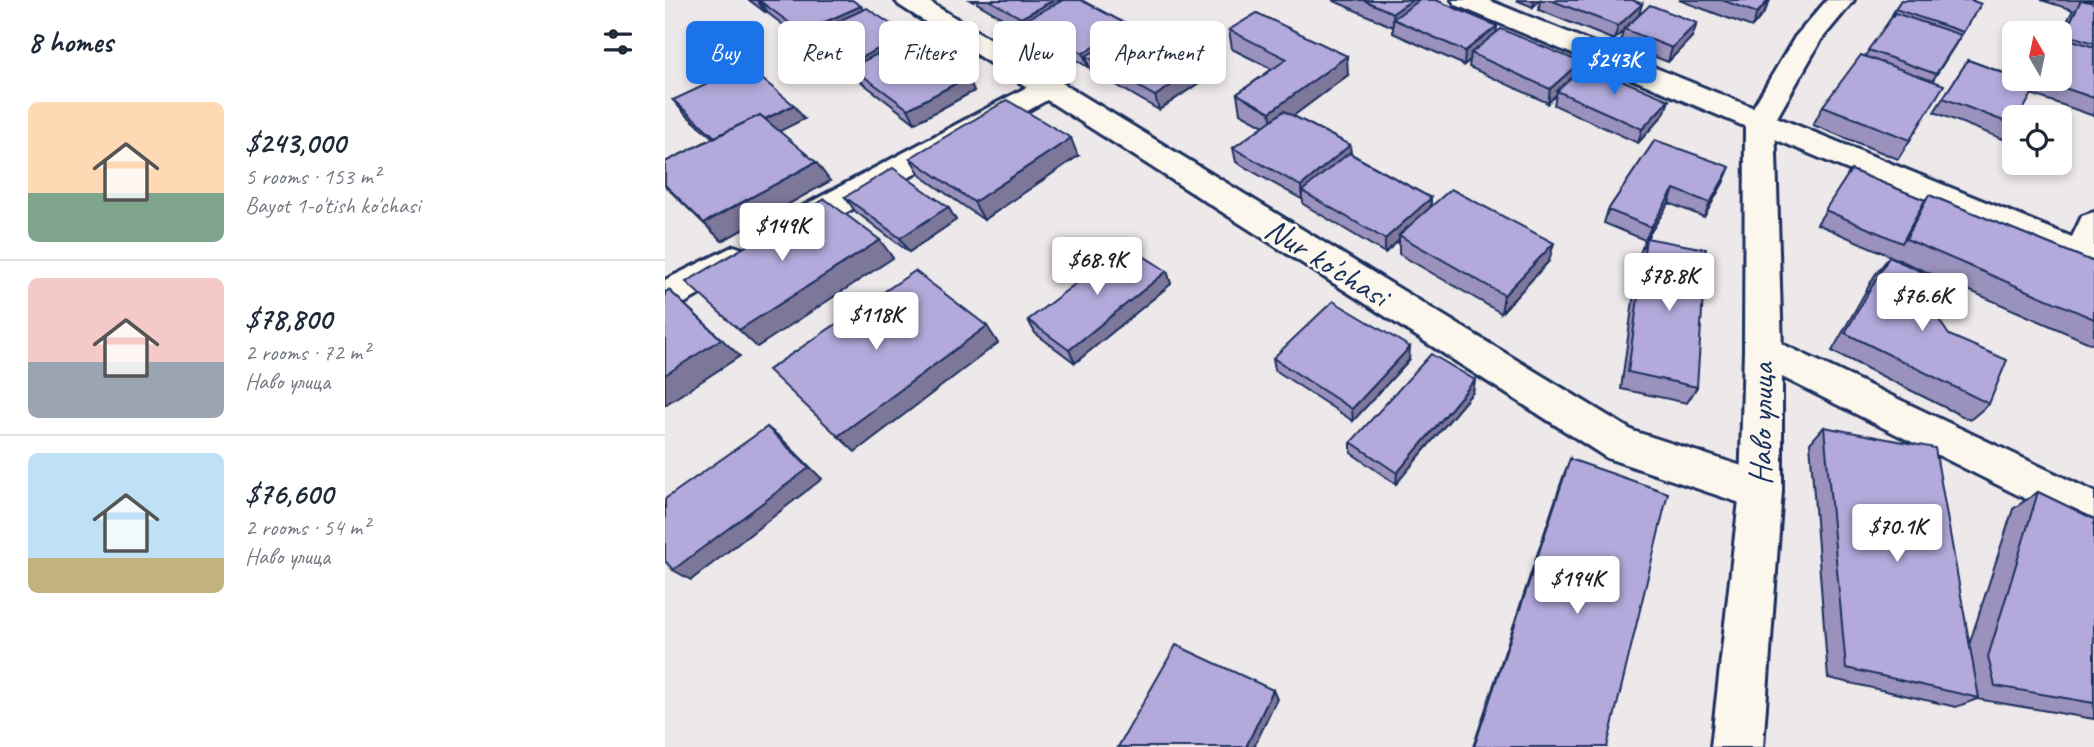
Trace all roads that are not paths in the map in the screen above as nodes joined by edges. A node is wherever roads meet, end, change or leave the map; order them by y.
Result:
1 (908, 0) edge
2 (1465, 0) edge
3 (1841, 0) edge
4 (1047, 88) junction
5 (1760, 121) junction
6 (2094, 224) edge
7 (2088, 258) edge
8 (665, 297) edge
9 (1763, 351) junction
10 (1761, 491) junction
11 (2094, 513) edge
12 (1737, 747) edge

1 - 4 street, Nur ko'chasi
2 - 5 street
3 - 5 street
4 - 8 street
4 - 10 street, Nur ko'chasi
5 - 7 street
5 - 9 street, Наво улица
6 - 7 street
9 - 10 street, Наво улица
9 - 11 street
10 - 12 street, Наво улица

